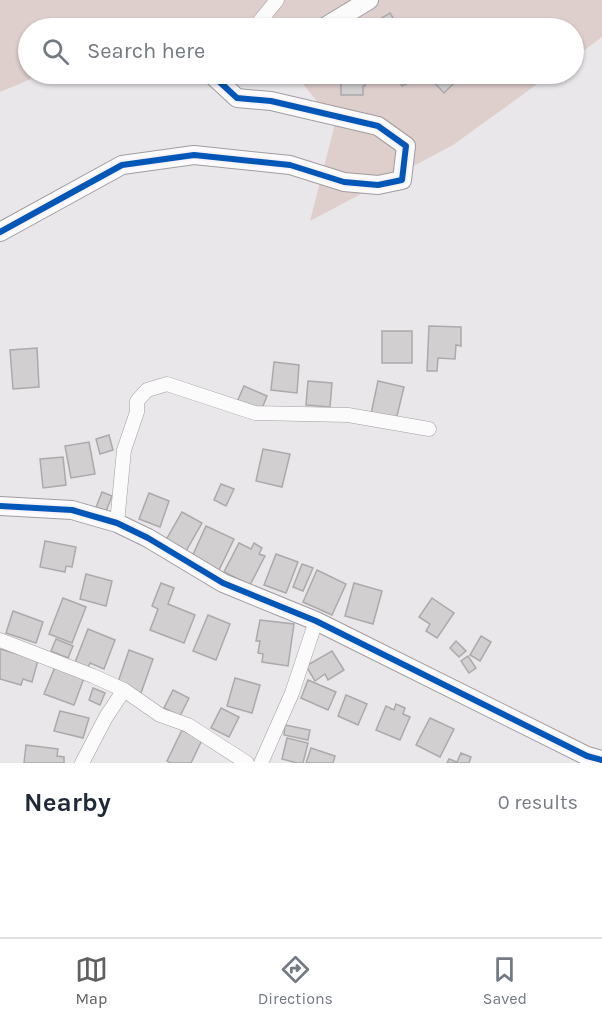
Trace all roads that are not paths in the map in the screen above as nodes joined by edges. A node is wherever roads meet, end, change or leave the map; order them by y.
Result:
1 (277, 0) edge
2 (369, 0) edge
3 (262, 18) edge
4 (339, 18) edge
5 (222, 84) edge
6 (0, 232) edge
7 (429, 429) dead end
8 (0, 506) edge
9 (117, 523) junction
10 (316, 621) junction
11 (0, 640) edge
12 (124, 690) junction
13 (602, 760) edge
14 (82, 763) edge
15 (247, 763) edge
16 (261, 763) edge

1 - 3 street
2 - 4 street
5 - 6 street
7 - 9 street
8 - 9 street
9 - 10 street
10 - 13 street
10 - 16 street
11 - 12 street
12 - 14 street
12 - 15 street

